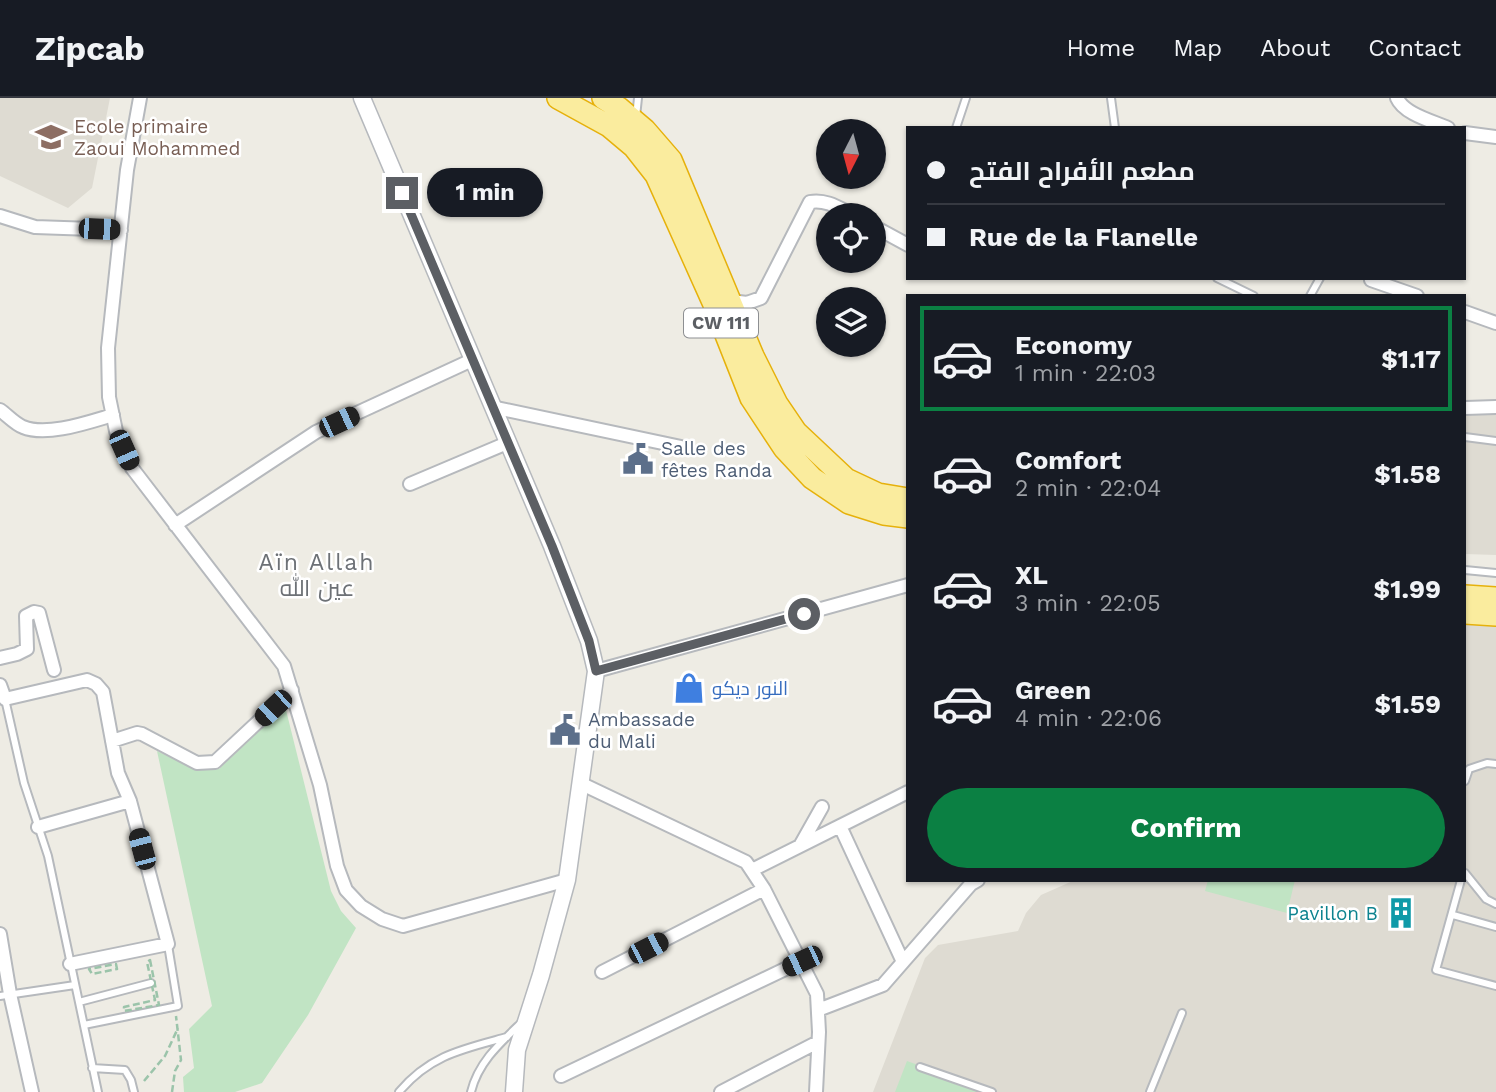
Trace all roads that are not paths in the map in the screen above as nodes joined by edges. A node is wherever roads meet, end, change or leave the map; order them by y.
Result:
1 (140, 98) edge
2 (362, 98) edge
3 (558, 98) edge
4 (603, 98) edge
5 (638, 98) edge
6 (966, 98) edge
7 (1111, 98) edge
8 (1396, 98) edge
9 (635, 121) junction
10 (957, 126) edge
11 (1115, 126) edge
12 (1443, 126) edge
13 (1466, 133) edge
14 (1496, 137) edge
15 (821, 203) edge
16 (0, 216) edge
17 (121, 230) junction
18 (886, 233) edge
19 (906, 244) edge
20 (1221, 280) edge
21 (1372, 280) edge
22 (1250, 294) edge
23 (1411, 294) edge
24 (731, 300) junction
25 (1466, 312) edge
26 (1496, 323) edge
27 (472, 360) junction
28 (492, 407) junction
29 (1496, 407) edge
30 (1466, 408) edge
31 (0, 410) edge
32 (113, 415) junction
33 (1466, 437) edge
34 (1496, 441) edge
35 (507, 443) junction
36 (686, 448) dead end
37 (410, 484) dead end
38 (906, 499) edge
39 (906, 517) edge
40 (175, 525) junction
41 (1466, 570) edge
42 (1496, 573) edge
43 (906, 586) edge
44 (1466, 596) edge
45 (1496, 598) edge
46 (1466, 613) edge
47 (1496, 615) edge
48 (0, 658) edge
49 (54, 670) dead end
50 (596, 671) junction
51 (0, 685) edge
52 (292, 690) junction
53 (5, 699) junction
54 (112, 741) junction
55 (1496, 764) edge
56 (1466, 778) edge
57 (582, 784) junction
58 (906, 793) edge
59 (130, 802) junction
60 (822, 807) dead end
61 (840, 826) junction
62 (38, 827) junction
63 (800, 846) junction
64 (752, 870) junction
65 (1466, 874) edge
66 (567, 880) junction
67 (971, 882) edge
68 (1460, 882) edge
69 (764, 889) junction
70 (1496, 904) edge
71 (1452, 915) junction
72 (1496, 927) edge
73 (0, 934) edge
74 (167, 944) junction
75 (802, 961) junction
76 (903, 962) junction
77 (70, 964) junction
78 (602, 972) dead end
79 (151, 984) dead end
80 (75, 985) junction
81 (1496, 986) edge
82 (5, 995) edge
83 (79, 1002) junction
84 (818, 1010) junction
85 (1182, 1013) dead end
86 (525, 1020) junction
87 (83, 1025) junction
88 (507, 1037) junction
89 (818, 1042) junction
90 (920, 1067) dead end
91 (92, 1068) junction
92 (561, 1076) dead end
93 (32, 1092) edge
94 (98, 1092) edge
95 (134, 1092) edge
96 (399, 1092) edge
97 (471, 1092) edge
98 (514, 1092) edge
99 (721, 1092) edge
100 (816, 1092) edge
101 (992, 1092) edge
102 (1150, 1092) edge

1 - 17 street
2 - 27 street
3 - 39 highway, CW 111
4 - 9 highway, CW 111
5 - 9 lane
6 - 10 lane
7 - 11 lane
8 - 12 street
9 - 24 highway, CW 111
13 - 14 street
15 - 24 street
16 - 17 street
17 - 32 street
18 - 19 street
20 - 22 lane
21 - 23 street
24 - 38 highway, CW 111
25 - 26 street
27 - 28 street
27 - 40 street
28 - 35 street
28 - 36 street
29 - 30 street
31 - 32 street
32 - 40 street
33 - 34 lane
35 - 37 street
35 - 50 street
40 - 52 street
41 - 42 lane
43 - 50 street
44 - 45 highway
46 - 47 highway
48 - 49 street
50 - 57 street
51 - 53 street
52 - 54 street
52 - 66 street
53 - 54 street
53 - 62 lane
54 - 59 street
55 - 56 lane
57 - 64 street
57 - 66 street
58 - 61 street
59 - 62 street
59 - 74 street
60 - 63 street
61 - 63 street
61 - 76 street
62 - 77 lane
63 - 64 street
64 - 69 street
65 - 70 lane
66 - 86 street
67 - 76 street
68 - 71 lane
69 - 75 street
69 - 78 street
71 - 72 lane
71 - 81 lane
73 - 82 street
74 - 77 street
74 - 87 lane
75 - 84 street
75 - 92 street
76 - 84 street
77 - 80 lane
79 - 83 lane
80 - 82 lane
80 - 83 lane
82 - 93 street
83 - 87 lane
84 - 89 street
85 - 102 lane
86 - 88 lane
86 - 98 street
87 - 91 lane
88 - 96 lane
88 - 97 lane
89 - 99 street
89 - 100 street
90 - 101 lane
91 - 94 lane
91 - 95 lane

